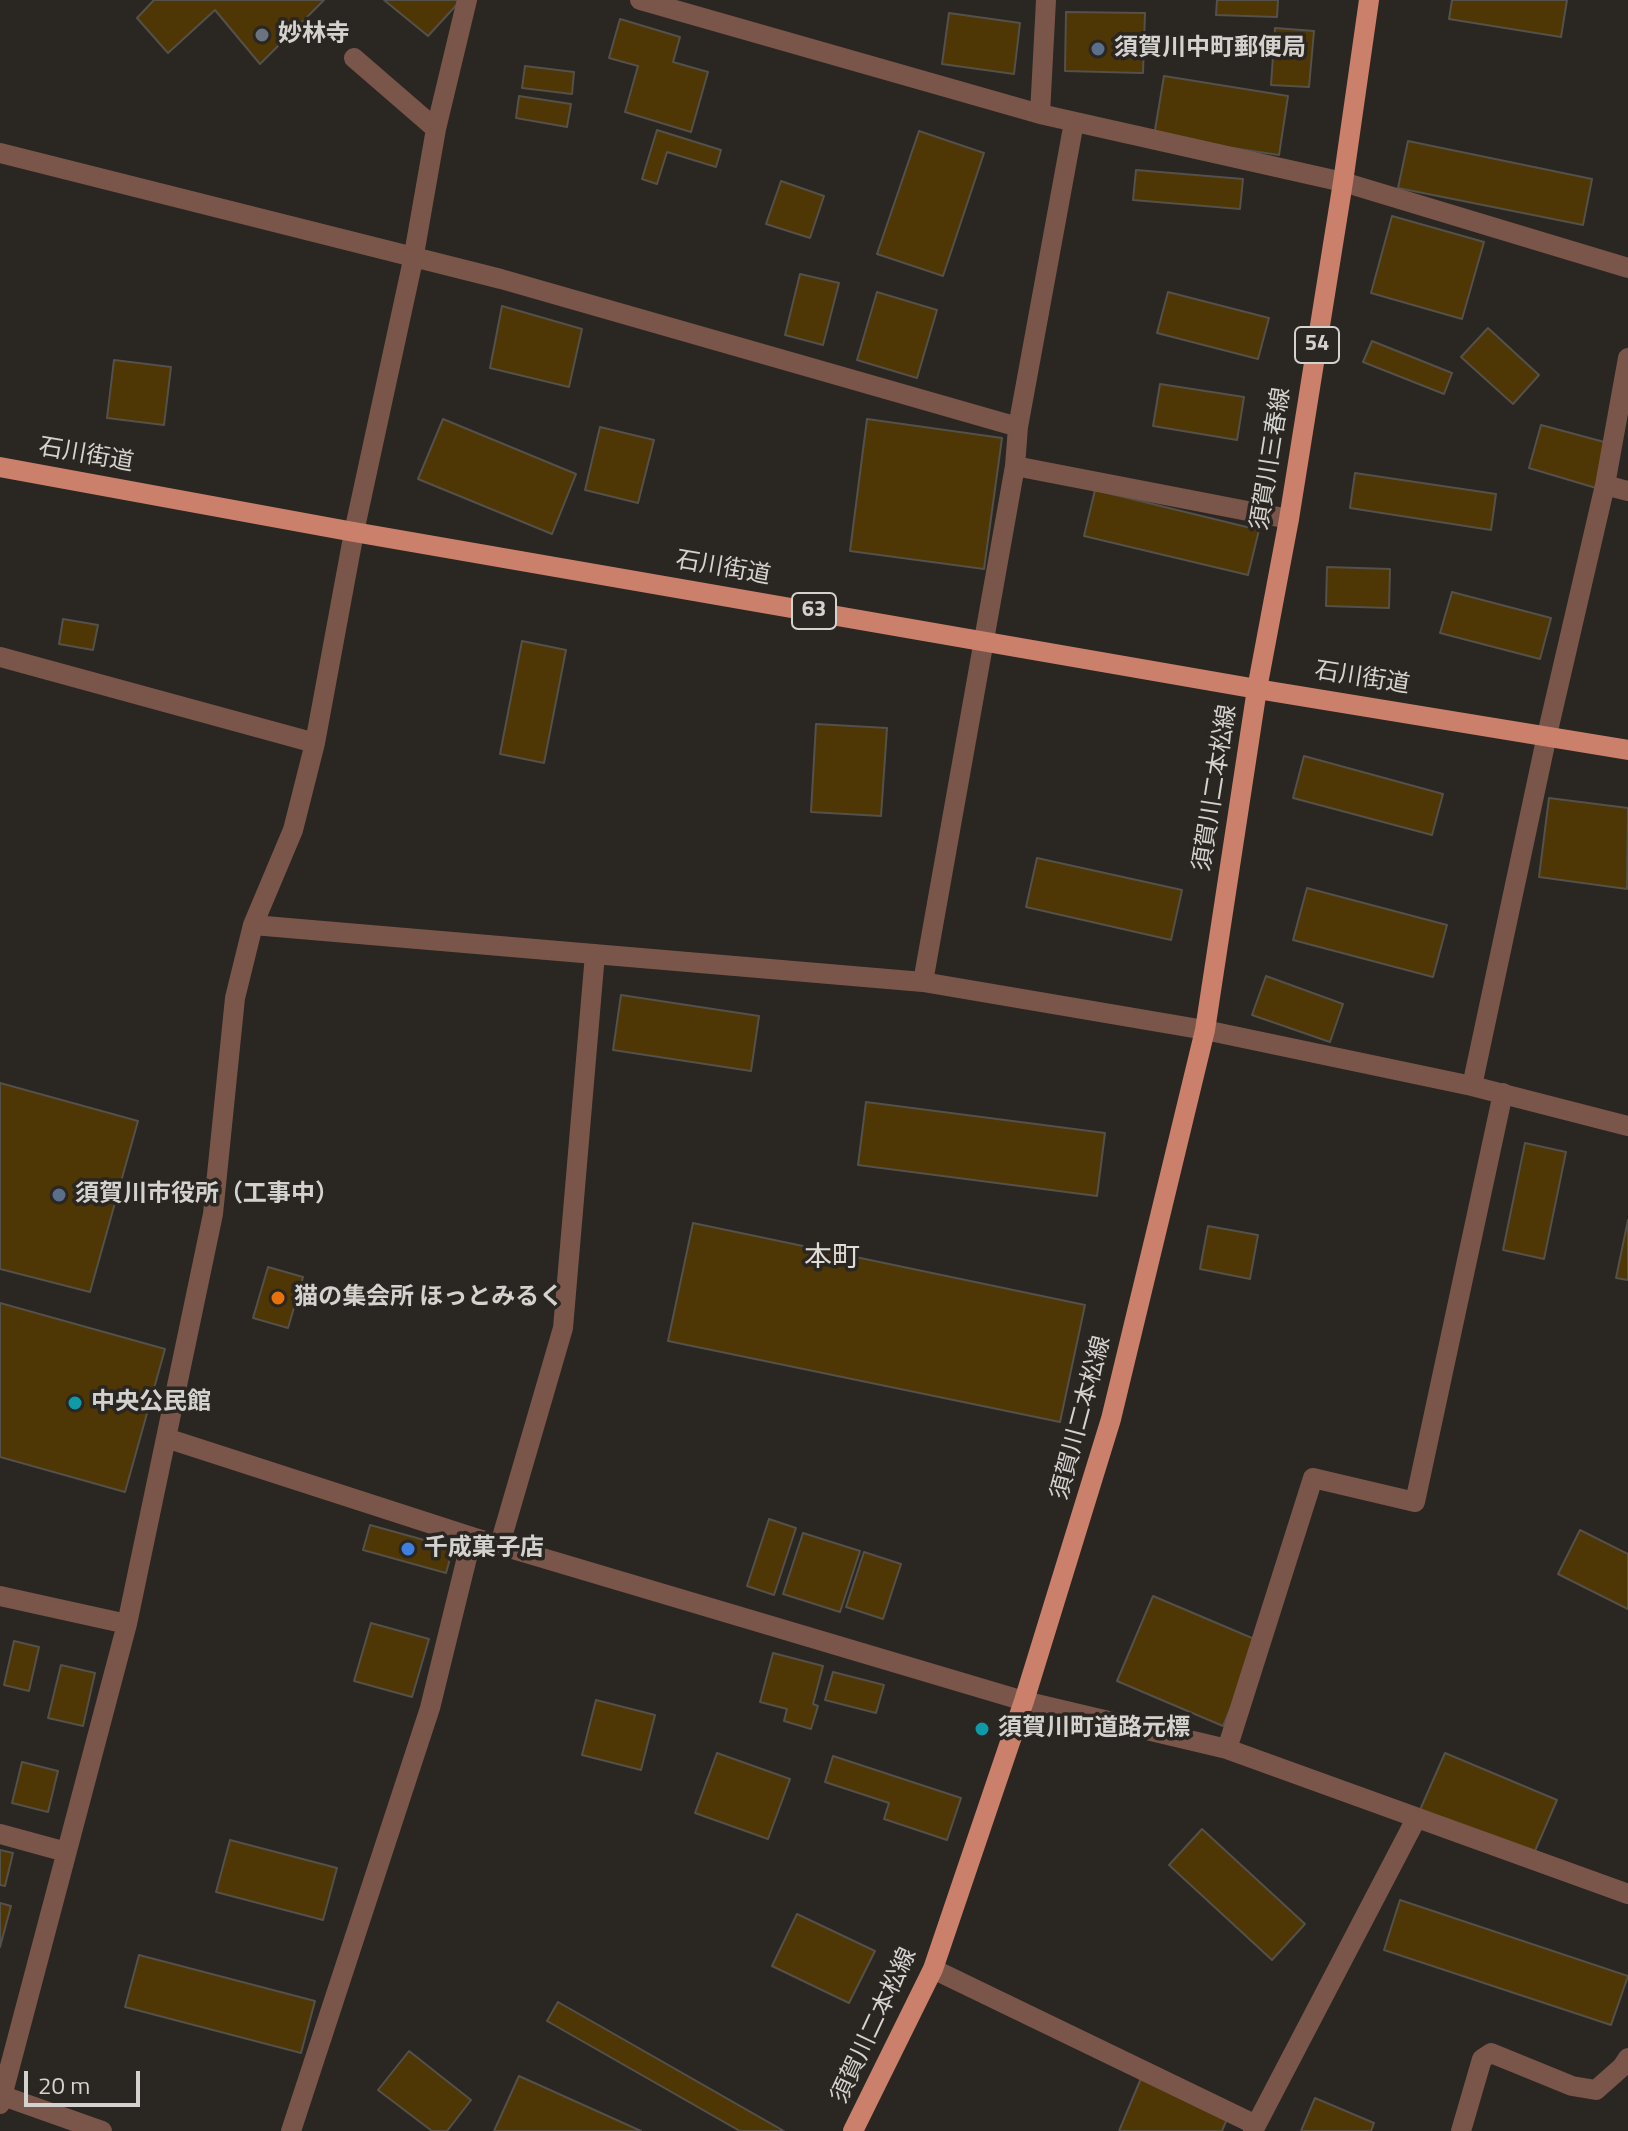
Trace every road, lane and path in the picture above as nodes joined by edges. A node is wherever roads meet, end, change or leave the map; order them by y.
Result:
1 (467, 0) edge
2 (640, 0) edge
3 (1046, 0) edge
4 (1369, 0) edge
5 (354, 58) dead end
6 (1040, 114) junction
7 (1074, 122) junction
8 (436, 129) junction
9 (0, 153) edge
10 (1343, 182) junction
11 (413, 260) junction
12 (1628, 268) edge
13 (1628, 358) edge
14 (1018, 427) junction
15 (1015, 466) junction
16 (0, 467) edge
17 (1605, 485) junction
18 (1628, 491) edge
19 (1289, 519) junction
20 (354, 532) junction
21 (983, 641) junction
22 (0, 657) edge
23 (1257, 689) junction
24 (1547, 735) junction
25 (315, 743) junction
26 (1628, 750) edge
27 (253, 925) junction
28 (595, 954) junction
29 (923, 982) junction
30 (1205, 1030) junction
31 (1472, 1086) junction
32 (1503, 1093) junction
33 (1628, 1126) edge
34 (166, 1438) junction
35 (472, 1537) junction
36 (500, 1544) junction
37 (0, 1596) edge
38 (127, 1624) junction
39 (1024, 1701) junction
40 (1227, 1749) junction
41 (1416, 1819) junction
42 (0, 1834) edge
43 (66, 1852) junction
44 (1628, 1894) edge
45 (933, 1969) junction
46 (1628, 2058) edge
47 (0, 2098) edge
48 (1254, 2128) edge
49 (102, 2131) edge
50 (291, 2131) edge
51 (853, 2131) edge
52 (1461, 2131) edge

1 - 8 street
2 - 6 street
3 - 6 street
4 - 10 main road, 須賀川三春線 / 54
5 - 8 street
6 - 7 street
7 - 10 street
7 - 14 street
8 - 11 street
9 - 11 street
10 - 12 street
10 - 19 main road, 須賀川三春線 / 54
11 - 14 street
11 - 20 street
13 - 17 street
14 - 15 street
15 - 19 street
15 - 21 street
16 - 20 main road, 石川街道 / 63
17 - 18 street
17 - 24 street
19 - 23 main road, 須賀川三春線 / 54
20 - 21 main road, 石川街道 / 63
20 - 25 street
21 - 23 main road, 石川街道 / 63
21 - 29 street
22 - 25 street
23 - 24 main road, 石川街道 / 63
23 - 30 main road, 須賀川二本松線
24 - 26 main road, 石川街道 / 63
24 - 31 street
25 - 27 street
27 - 28 street
27 - 34 street
28 - 29 street
28 - 36 street
29 - 30 street
30 - 31 street
30 - 39 main road, 須賀川二本松線
31 - 32 street
32 - 33 street
32 - 40 street
34 - 35 street
34 - 38 street
35 - 36 street
35 - 50 street
36 - 39 street
37 - 38 street
38 - 43 street
39 - 40 street
39 - 45 main road, 須賀川二本松線
40 - 41 street
41 - 44 street
41 - 48 street
42 - 43 street
43 - 47 street
45 - 48 street
45 - 51 main road, 須賀川二本松線
46 - 52 street
47 - 49 street

